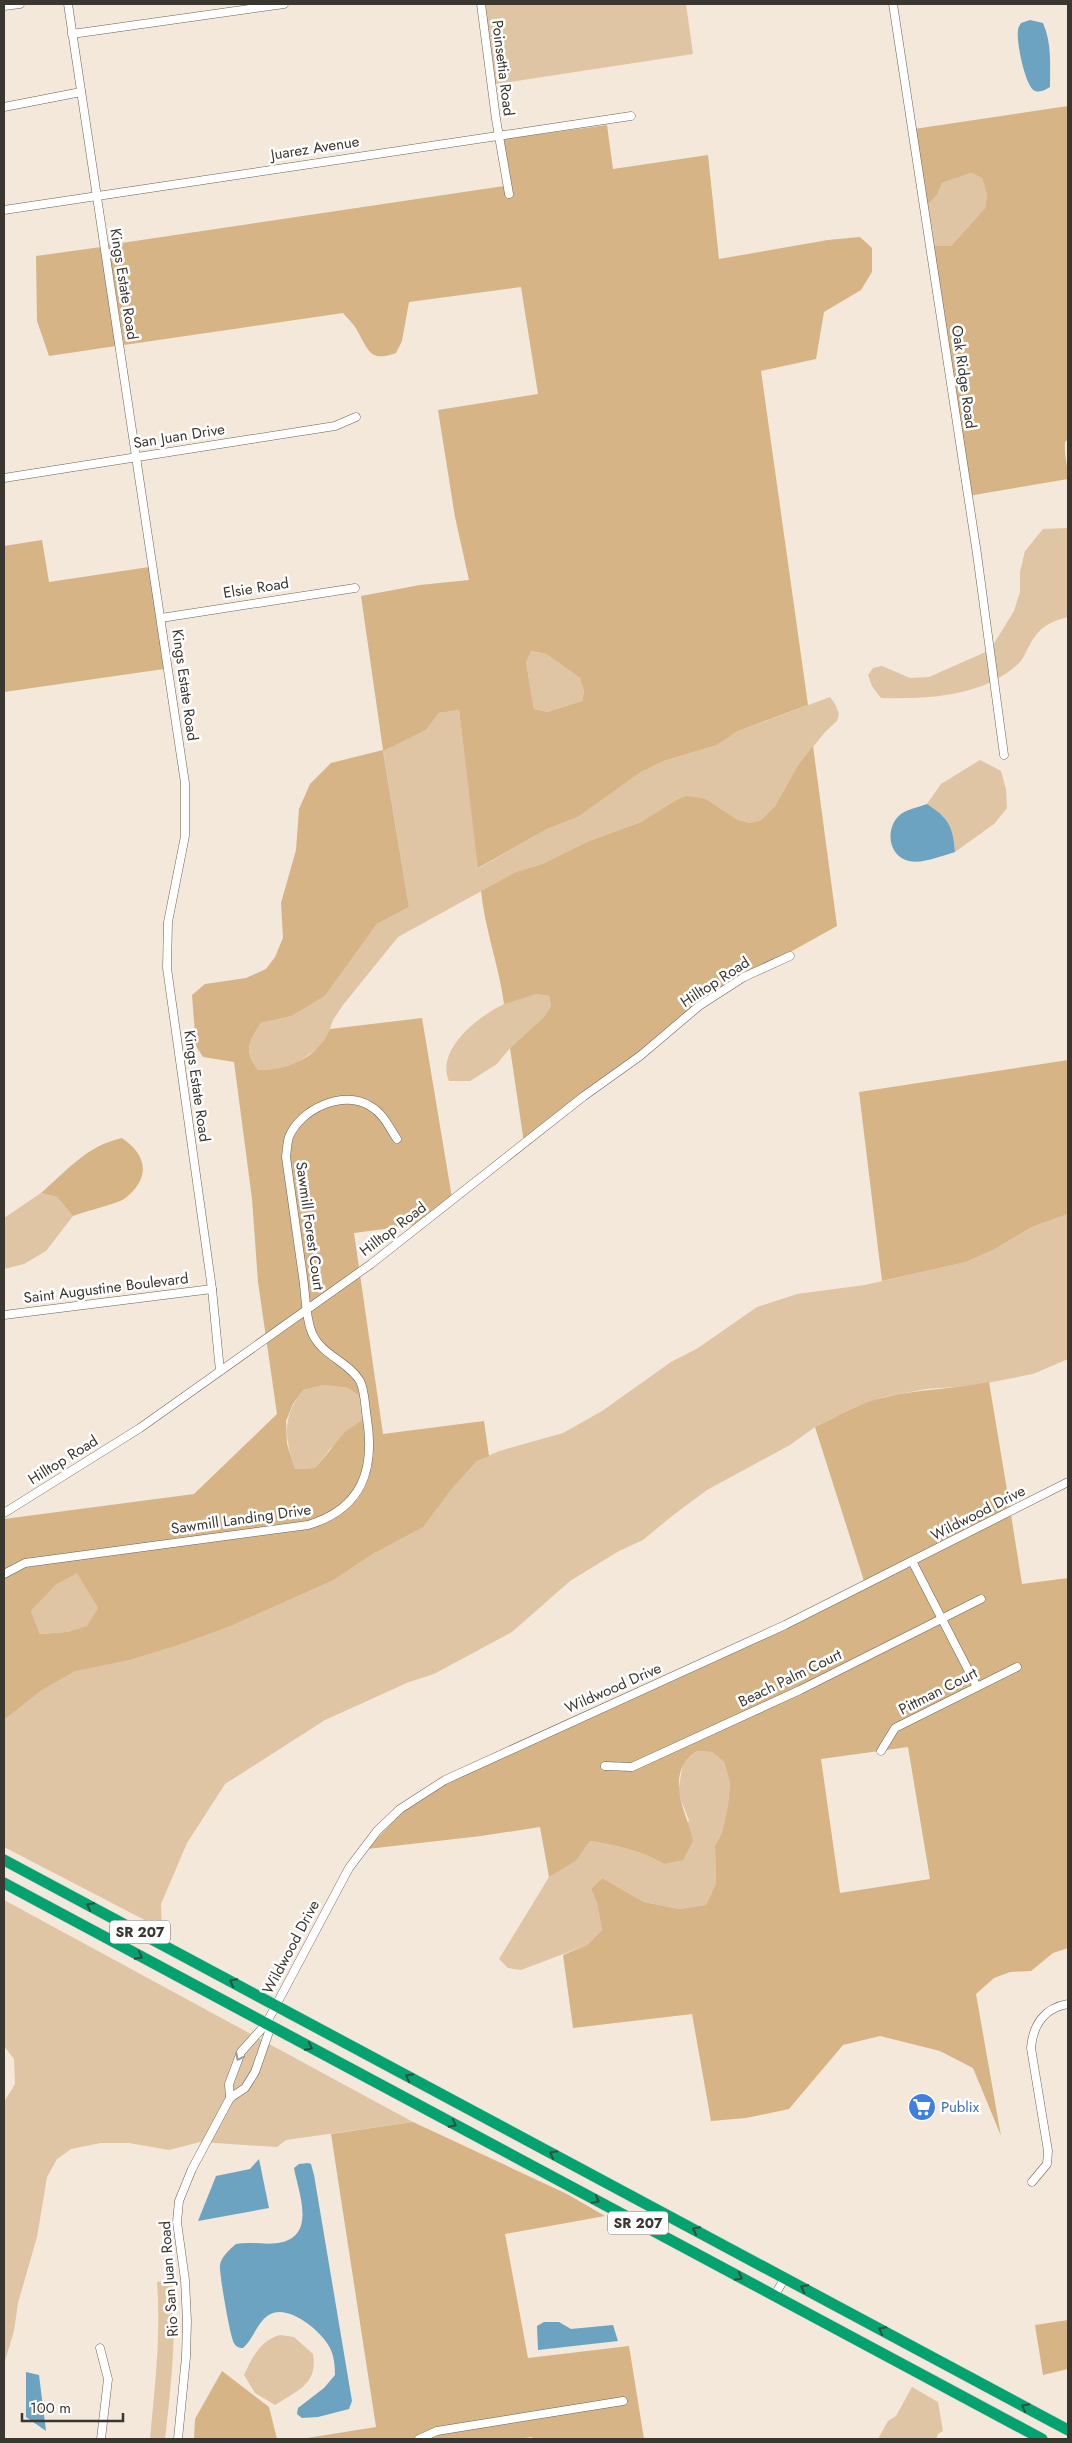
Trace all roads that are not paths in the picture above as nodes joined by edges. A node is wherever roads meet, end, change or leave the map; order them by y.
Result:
1 (20, 4) edge
2 (68, 4) edge
3 (284, 4) edge
4 (481, 4) edge
5 (893, 4) edge
6 (4, 6) edge
7 (72, 34) junction
8 (81, 92) junction
9 (4, 107) edge
10 (630, 116) dead end
11 (498, 135) junction
12 (509, 194) dead end
13 (97, 196) junction
14 (4, 210) edge
15 (356, 417) dead end
16 (136, 457) junction
17 (4, 478) edge
18 (355, 588) dead end
19 (161, 618) junction
20 (1004, 755) dead end
21 (790, 956) dead end
22 (397, 1139) dead end
23 (212, 1289) junction
24 (306, 1309) junction
25 (4, 1315) edge
26 (220, 1371) junction
27 (1068, 1482) edge
28 (4, 1513) edge
29 (912, 1561) junction
30 (4, 1574) edge
31 (982, 1599) dead end
32 (941, 1618) junction
33 (1018, 1667) dead end
34 (977, 1687) junction
35 (882, 1751) dead end
36 (605, 1766) dead end
37 (4, 1860) edge
38 (4, 1883) edge
39 (1068, 2004) edge
40 (276, 2005) junction
41 (269, 2025) junction
42 (230, 2098) junction
43 (1032, 2182) dead end
44 (785, 2278) junction
45 (774, 2296) junction
46 (100, 2348) dead end
47 (623, 2401) dead end
48 (1068, 2430) edge
49 (101, 2439) edge
50 (178, 2439) edge
51 (419, 2439) edge
52 (1042, 2439) edge

1 - 6 street
2 - 7 street, Kings Estate Road
3 - 7 street
4 - 11 street, Poinsettia Road
5 - 20 street, Oak Ridge Road
7 - 8 street, Kings Estate Road
8 - 9 street
8 - 13 street, Kings Estate Road
10 - 11 street, Juarez Avenue
11 - 12 street, Poinsettia Road
11 - 13 street, Juarez Avenue
13 - 14 street, Juarez Avenue
13 - 16 street, Kings Estate Road
15 - 16 street, San Juan Drive
16 - 17 street, San Juan Drive
16 - 19 street, Kings Estate Road
18 - 19 street, Elsie Road
19 - 23 street, Kings Estate Road
21 - 24 street, Hilltop Road
22 - 24 street, Sawmill Forest Court
23 - 25 street, Saint Augustine Boulevard
23 - 26 street, Kings Estate Road
24 - 26 street, Hilltop Road
24 - 30 street, Sawmill Landing Drive
26 - 28 street, Hilltop Road
27 - 29 street, Wildwood Drive
29 - 32 street
29 - 40 street, Wildwood Drive
31 - 32 street, Beach Palm Court
32 - 34 street
32 - 36 street, Beach Palm Court
33 - 34 street, Pittman Court
34 - 35 street, Pittman Court
40 -> 37 highway, SR 207
38 -> 41 highway, SR 207
39 - 43 street
40 - 41 street, Wildwood Drive
44 -> 40 highway, SR 207
41 - 42 street, Rio San Juan Road
41 -> 42 street, Rio San Juan Road
41 -> 45 highway, SR 207
42 - 50 street, Rio San Juan Road
44 - 45 street
48 -> 44 highway, SR 207
45 - 52 highway, SR 207
46 - 49 street
47 - 51 street

